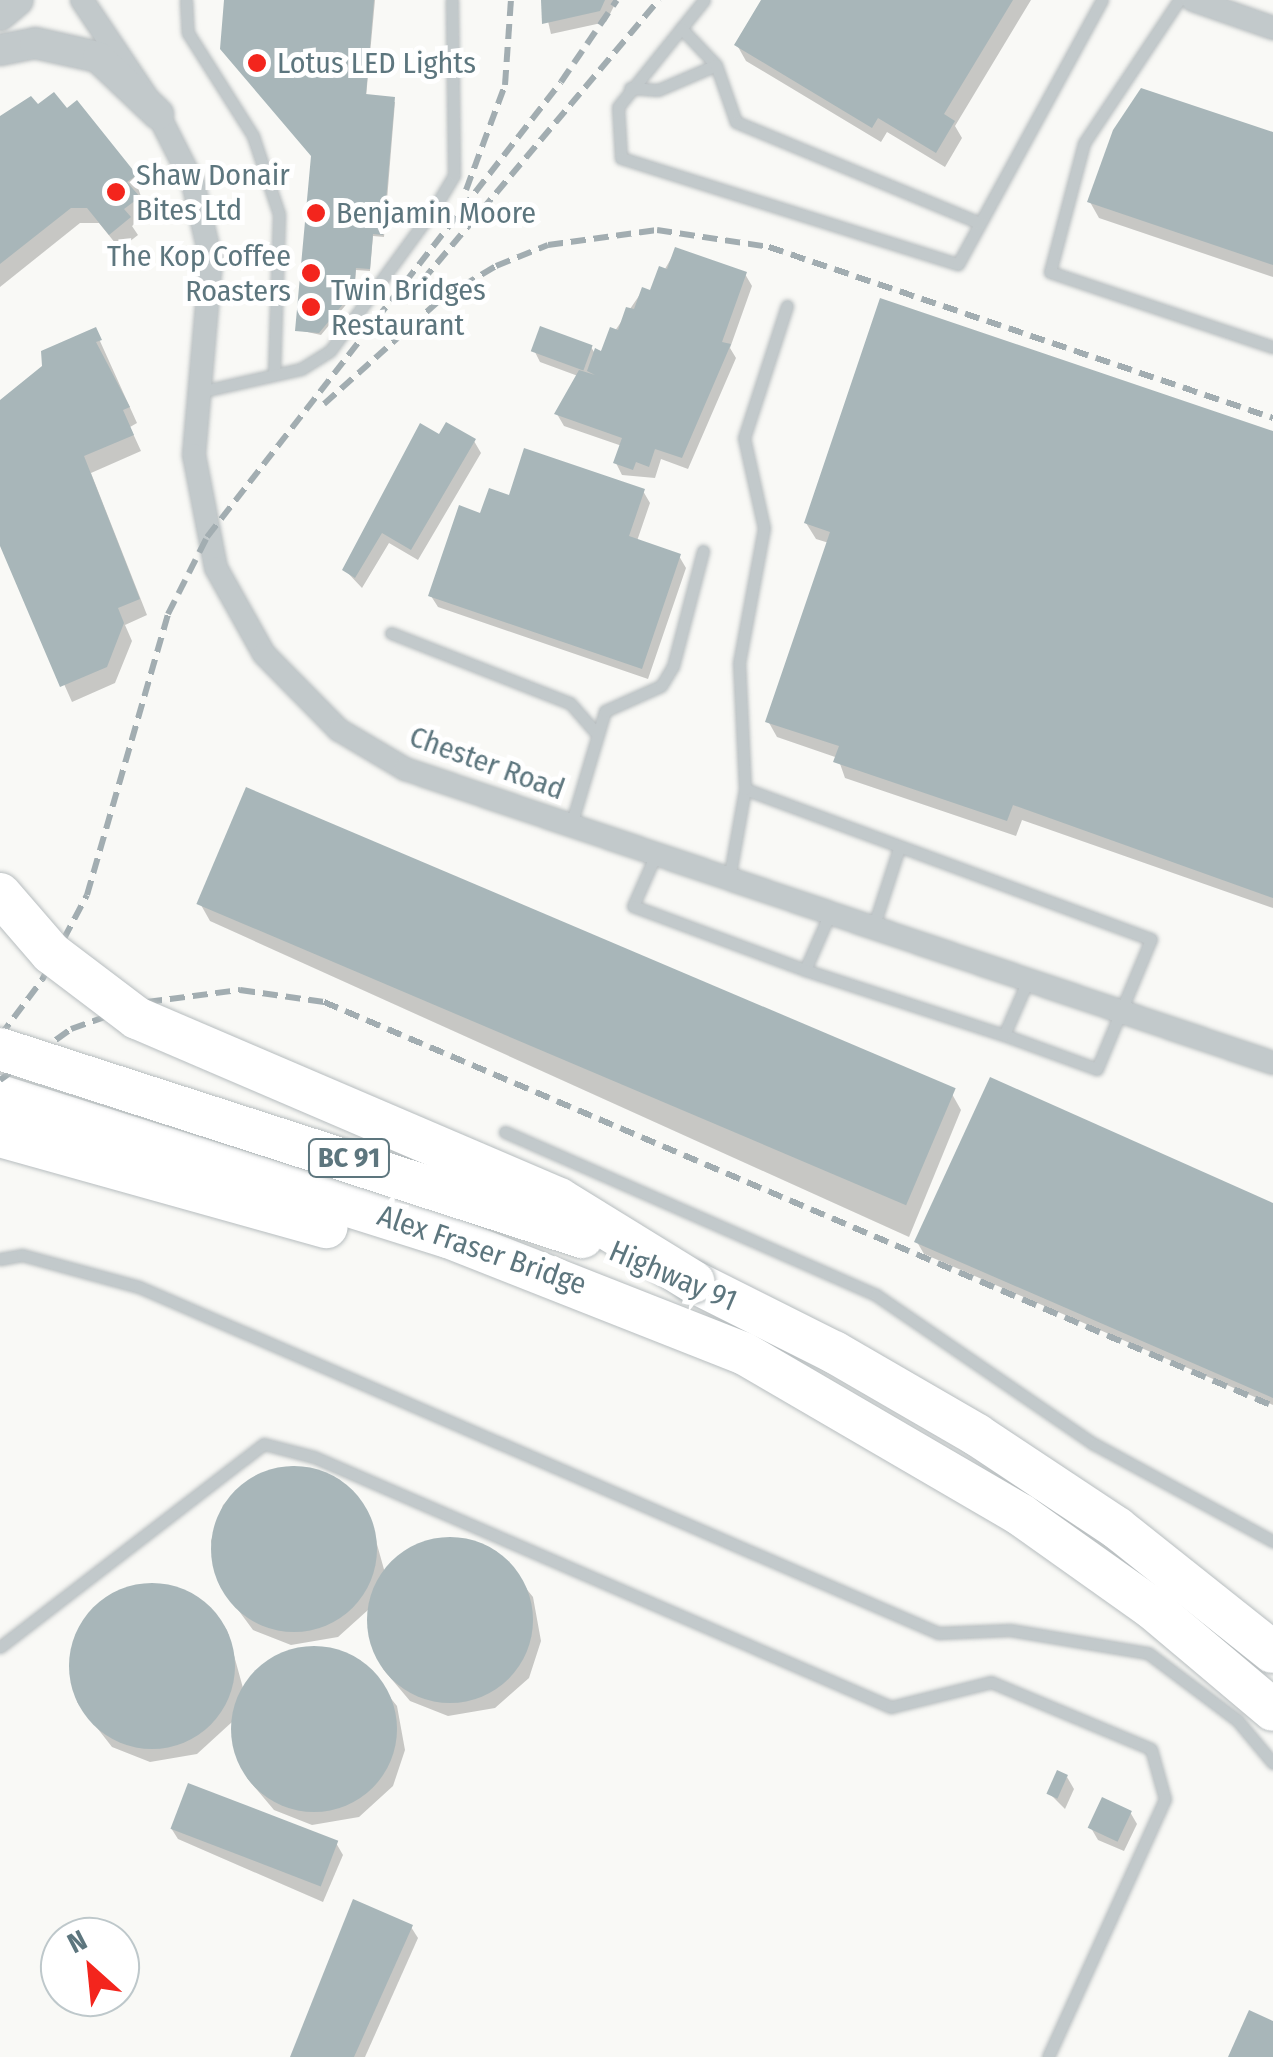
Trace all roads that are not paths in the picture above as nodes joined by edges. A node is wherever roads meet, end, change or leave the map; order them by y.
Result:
1 (18, 0) edge
2 (82, 0) edge
3 (186, 0) edge
4 (452, 0) edge
5 (704, 0) edge
6 (1102, 0) edge
7 (1179, 0) edge
8 (1194, 0) edge
9 (1246, 9) edge
10 (0, 15) edge
11 (682, 28) junction
12 (1273, 28) edge
13 (0, 50) edge
14 (716, 65) junction
15 (630, 88) junction
16 (158, 114) junction
17 (980, 223) junction
18 (787, 306) dead end
19 (1273, 347) edge
20 (274, 374) junction
21 (200, 392) junction
22 (703, 551) dead end
23 (390, 633) dead end
24 (596, 732) junction
25 (744, 789) junction
26 (571, 825) junction
27 (899, 848) junction
28 (656, 854) junction
29 (729, 878) junction
30 (0, 894) edge
31 (830, 913) junction
32 (873, 928) junction
33 (805, 970) junction
34 (1028, 980) junction
35 (1123, 1012) junction
36 (1004, 1035) junction
37 (0, 1049) edge
38 (1273, 1064) edge
39 (0, 1096) edge
40 (504, 1132) dead end
41 (0, 1136) edge
42 (0, 1259) edge
43 (694, 1282) junction
44 (676, 1321) junction
45 (1273, 1542) edge
46 (0, 1646) edge
47 (1273, 1652) edge
48 (1273, 1710) edge
49 (1273, 1763) edge
50 (1048, 2057) edge

1 - 10 street
2 - 16 street, Chester Road
3 - 20 lane
4 - 20 lane
5 - 11 lane
6 - 17 lane
7 - 19 lane
8 - 9 street
9 - 12 street
11 - 14 lane
11 - 15 lane
13 - 16 street
14 - 15 lane
14 - 17 lane
15 - 17 lane
16 - 21 street, Chester Road
18 - 25 lane
20 - 21 lane
21 - 26 street, Chester Road
22 - 24 lane
23 - 24 lane
24 - 26 lane
25 - 27 lane
25 - 29 lane
26 - 28 street, Chester Road
27 - 32 lane
27 - 35 lane
28 - 29 street, Chester Road
28 - 33 lane
29 - 31 street, Chester Road
30 - 43 highway, bridge
31 - 32 street, Chester Road
31 - 33 lane
32 - 34 street, Chester Road
33 - 36 lane
34 - 35 street, Chester Road
34 - 36 lane
35 - 36 lane
35 - 38 street, Chester Road
37 - 43 highway, Highway 91 / BC 91, bridge
39 - 44 highway, Alex Fraser Bridge / BC 91
40 - 45 lane
41 - 44 highway
42 - 49 lane
43 - 47 highway, Highway 91 / BC 91
44 - 48 highway, Highway 91 / BC 91
46 - 50 lane

